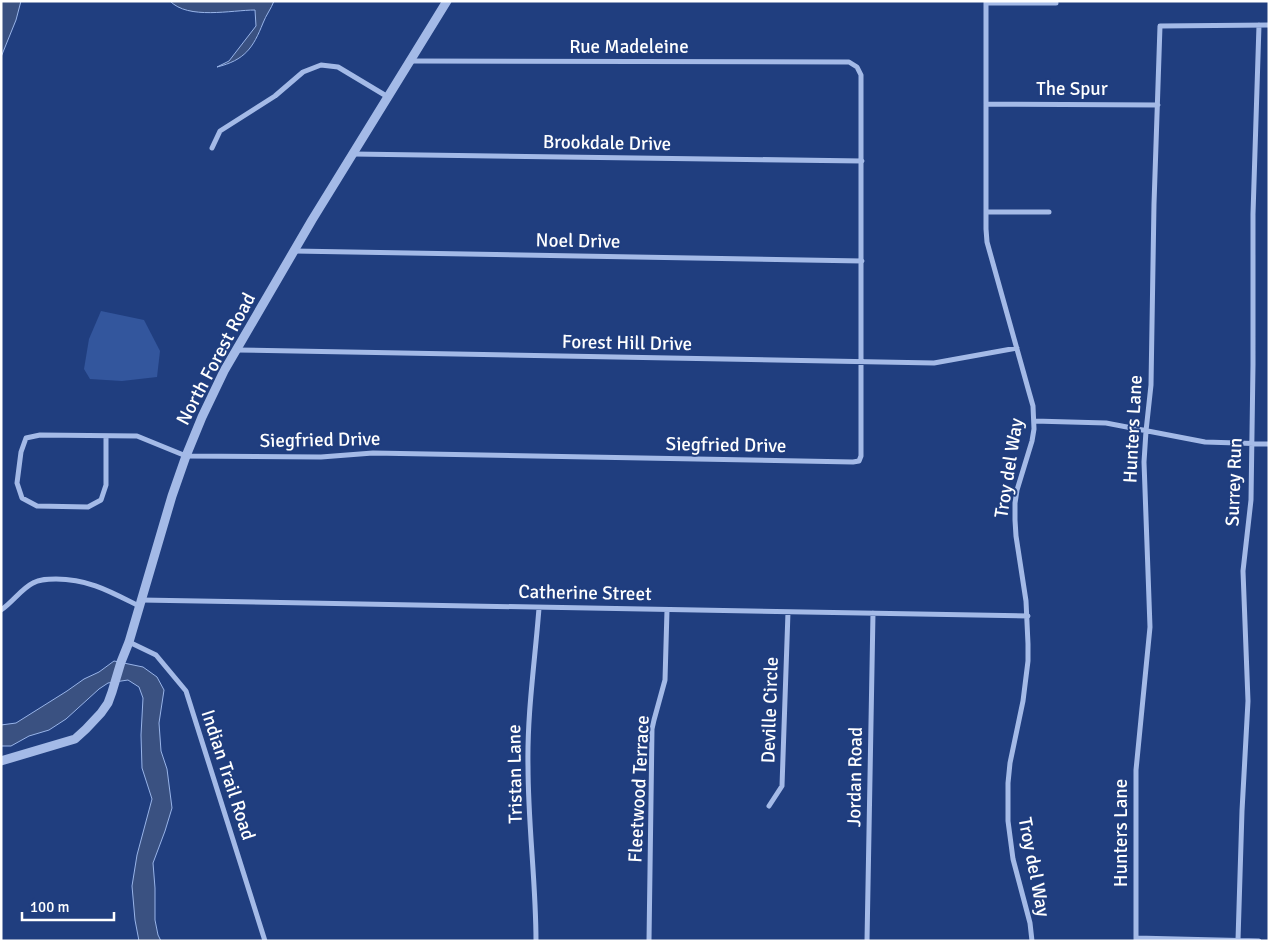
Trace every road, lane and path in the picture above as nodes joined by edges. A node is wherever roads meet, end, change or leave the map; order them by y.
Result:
1 (447, 1) edge
2 (986, 2) edge
3 (1056, 3) dead end
4 (1259, 25) junction
5 (1269, 25) edge
6 (410, 61) junction
7 (849, 62) joint
8 (388, 97) junction
9 (986, 104) junction
10 (1158, 105) junction
11 (212, 148) dead end
12 (352, 154) junction
13 (862, 161) junction
14 (986, 212) junction
15 (1049, 212) dead end
16 (294, 251) junction
17 (862, 261) junction
18 (1017, 348) junction
19 (236, 350) junction
20 (861, 362) junction
21 (1034, 421) junction
22 (1146, 431) junction
23 (106, 436) junction
24 (1252, 443) junction
25 (1269, 444) edge
26 (186, 456) junction
27 (1, 601) edge
28 (140, 603) junction
29 (539, 608) junction
30 (3, 609) edge
31 (667, 610) junction
32 (788, 612) junction
33 (873, 613) junction
34 (1028, 616) junction
35 (129, 642) junction
36 (1, 761) edge
37 (769, 806) dead end
38 (1136, 939) edge
39 (1238, 940) edge
40 (265, 941) edge
41 (536, 941) edge
42 (649, 941) edge
43 (867, 941) edge
44 (1032, 941) edge
45 (1259, 941) edge

1 - 6 street, North Forest Road
2 - 3 street
2 - 9 street, Troy del Way
4 - 5 street, Hunters Lane
4 - 10 street, Hunters Lane
4 - 24 street, Surrey Run
6 - 7 street, Rue Madeleine
6 - 8 street, North Forest Road
7 - 13 street, Siegfried Drive
8 - 11 street
8 - 12 street, North Forest Road
9 - 10 street, The Spur
9 - 14 street, Troy del Way
10 - 22 street, Hunters Lane
12 - 13 street, Brookdale Drive
12 - 16 street, North Forest Road
13 - 17 street, Siegfried Drive
14 - 15 street
14 - 18 street, Troy del Way
16 - 17 street, Noel Drive
16 - 19 street, North Forest Road
17 - 20 street, Siegfried Drive
18 - 20 street, Forest Hill Drive
18 - 21 street, Troy del Way
19 - 20 street, Forest Hill Drive
19 - 26 street, North Forest Road
20 - 26 street, Siegfried Drive
21 - 22 street
21 - 34 street, Troy del Way
22 - 24 street
22 - 38 street, Hunters Lane
23 - 23 street
23 - 26 street
24 - 25 street
24 - 39 street, Surrey Run
26 - 28 street, North Forest Road
27 - 30 street
28 - 29 street, Catherine Street
28 - 30 street
28 - 35 street, North Forest Road
29 - 31 street, Catherine Street
29 - 41 street, Tristan Lane
31 - 32 street, Catherine Street
31 - 42 street, Fleetwood Terrace
32 - 33 street, Catherine Street
32 - 37 street, Deville Circle
33 - 34 street, Catherine Street
33 - 43 street, Jordan Road
34 - 44 street, Troy del Way
35 - 36 street, North Forest Road
35 - 40 street, Indian Trail Road
38 - 39 street
39 - 45 street

